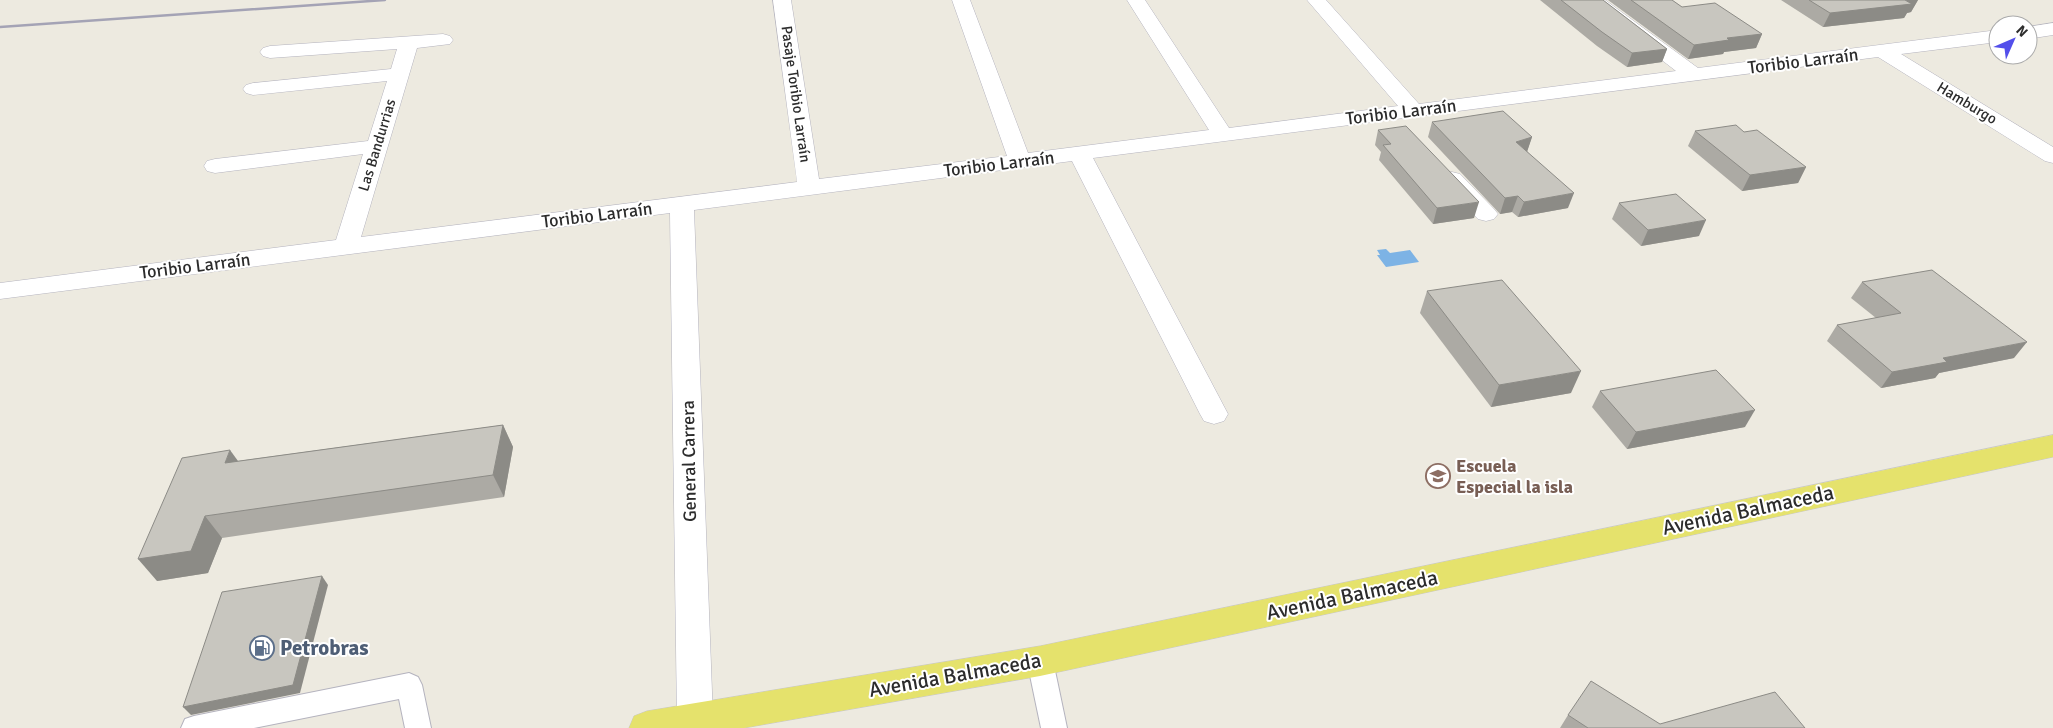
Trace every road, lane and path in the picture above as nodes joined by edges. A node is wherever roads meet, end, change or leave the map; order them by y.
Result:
1 (782, 0) edge
2 (961, 0) edge
3 (1136, 0) edge
4 (1316, 0) edge
5 (1593, 0) edge
6 (2053, 29) edge
7 (2038, 31) edge
8 (1988, 37) edge
9 (443, 40) dead end
10 (409, 42) junction
11 (1882, 51) junction
12 (270, 52) dead end
13 (399, 74) junction
14 (1694, 75) junction
15 (253, 89) dead end
16 (1414, 111) junction
17 (1392, 114) junction
18 (1223, 135) junction
19 (1412, 135) edge
20 (377, 146) junction
21 (1079, 153) junction
22 (2053, 156) edge
23 (1020, 161) junction
24 (1439, 164) edge
25 (215, 166) dead end
26 (809, 188) junction
27 (682, 204) junction
28 (1486, 214) dead end
29 (346, 247) junction
30 (0, 291) edge
31 (1214, 414) dead end
32 (2053, 446) edge
33 (1040, 661) junction
34 (696, 719) junction
35 (194, 728) edge
36 (418, 728) edge
37 (647, 728) edge
38 (1054, 728) edge

1 - 26 street, Pasaje Toribio Larraín
2 - 23 street
3 - 18 street
4 - 16 street
5 - 14 street
6 - 7 street
8 - 11 street, Toribio Larraín
9 - 10 street
10 - 12 street
10 - 13 street, Las Bandurrias
11 - 14 street, Toribio Larraín
11 - 22 street, Hamburgo
13 - 15 street
13 - 20 street, Las Bandurrias
14 - 16 street, Toribio Larraín
16 - 17 street, Toribio Larraín
17 - 18 street, Toribio Larraín
17 - 19 street
18 - 21 street, Toribio Larraín
20 - 25 street
20 - 29 street, Las Bandurrias
21 - 23 street, Toribio Larraín
21 - 31 street
23 - 26 street, Toribio Larraín
24 - 28 street
26 - 27 street, Toribio Larraín
27 - 29 street, Toribio Larraín
27 - 34 street, General Carrera
29 - 30 street, Toribio Larraín
32 - 33 main road, Avenida Balmaceda
33 - 34 main road, Avenida Balmaceda
33 - 38 lane
34 - 37 main road, Avenida Balmaceda
35 - 36 lane

